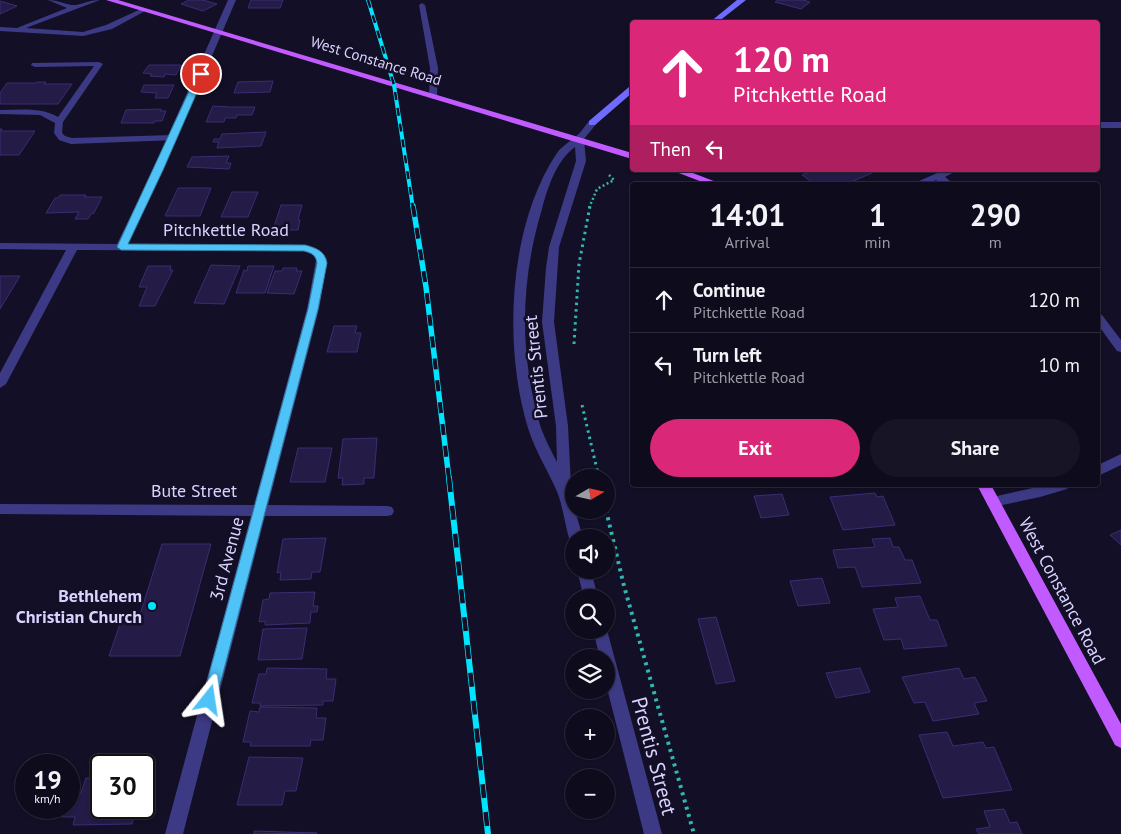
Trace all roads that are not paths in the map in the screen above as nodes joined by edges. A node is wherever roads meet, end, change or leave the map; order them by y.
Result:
1 (51, 0) edge
2 (97, 0) edge
3 (110, 0) edge
4 (232, 0) edge
5 (742, 0) edge
6 (422, 5) dead end
7 (74, 8) junction
8 (144, 10) junction
9 (717, 20) edge
10 (0, 29) edge
11 (15, 30) junction
12 (217, 32) junction
13 (34, 65) dead end
14 (630, 91) edge
15 (433, 97) junction
16 (0, 112) edge
17 (59, 122) junction
18 (592, 123) joint
19 (1100, 125) edge
20 (1121, 125) edge
21 (173, 138) junction
22 (579, 140) junction
23 (630, 155) edge
24 (682, 172) edge
25 (947, 172) edge
26 (937, 176) junction
27 (710, 182) edge
28 (922, 182) edge
29 (946, 182) edge
30 (0, 246) edge
31 (74, 247) junction
32 (121, 247) junction
33 (316, 294) joint
34 (1100, 321) edge
35 (1121, 348) edge
36 (0, 384) edge
37 (1121, 459) edge
38 (1100, 470) edge
39 (985, 487) edge
40 (1056, 487) edge
41 (564, 495) junction
42 (993, 502) junction
43 (0, 509) edge
44 (259, 510) junction
45 (387, 511) dead end
46 (573, 529) edge
47 (602, 639) edge
48 (1121, 740) edge
49 (174, 834) edge
50 (653, 834) edge

1 - 7 lane
2 - 7 lane
3 - 8 main road, West Constance Road
4 - 12 street
5 - 9 main road
6 - 15 lane
7 - 11 lane
8 - 11 lane
8 - 12 main road, West Constance Road
10 - 11 lane
12 - 15 main road, West Constance Road
12 - 21 street
13 - 17 lane
14 - 18 main road
15 - 22 main road, West Constance Road
16 - 17 lane
17 - 21 lane
18 - 22 street
19 - 20 street
21 - 32 street
22 - 23 main road, West Constance Road
22 - 41 street, Prentis Street
22 - 41 street, Prentis Street
24 - 27 main road
25 - 26 street
26 - 28 street
26 - 29 street
30 - 31 street, Pitchkettle Road
31 - 32 street, Pitchkettle Road
31 - 36 street
32 - 33 street, Pitchkettle Road
33 - 44 street, 3rd Avenue
34 - 35 street
37 - 38 street
39 - 42 main road, West Constance Road
40 - 42 street
41 - 46 street, Prentis Street
42 - 48 main road, West Constance Road
43 - 44 street, Bute Street
44 - 45 street, Bute Street
44 - 49 street, 3rd Avenue
47 - 50 street, Prentis Street

